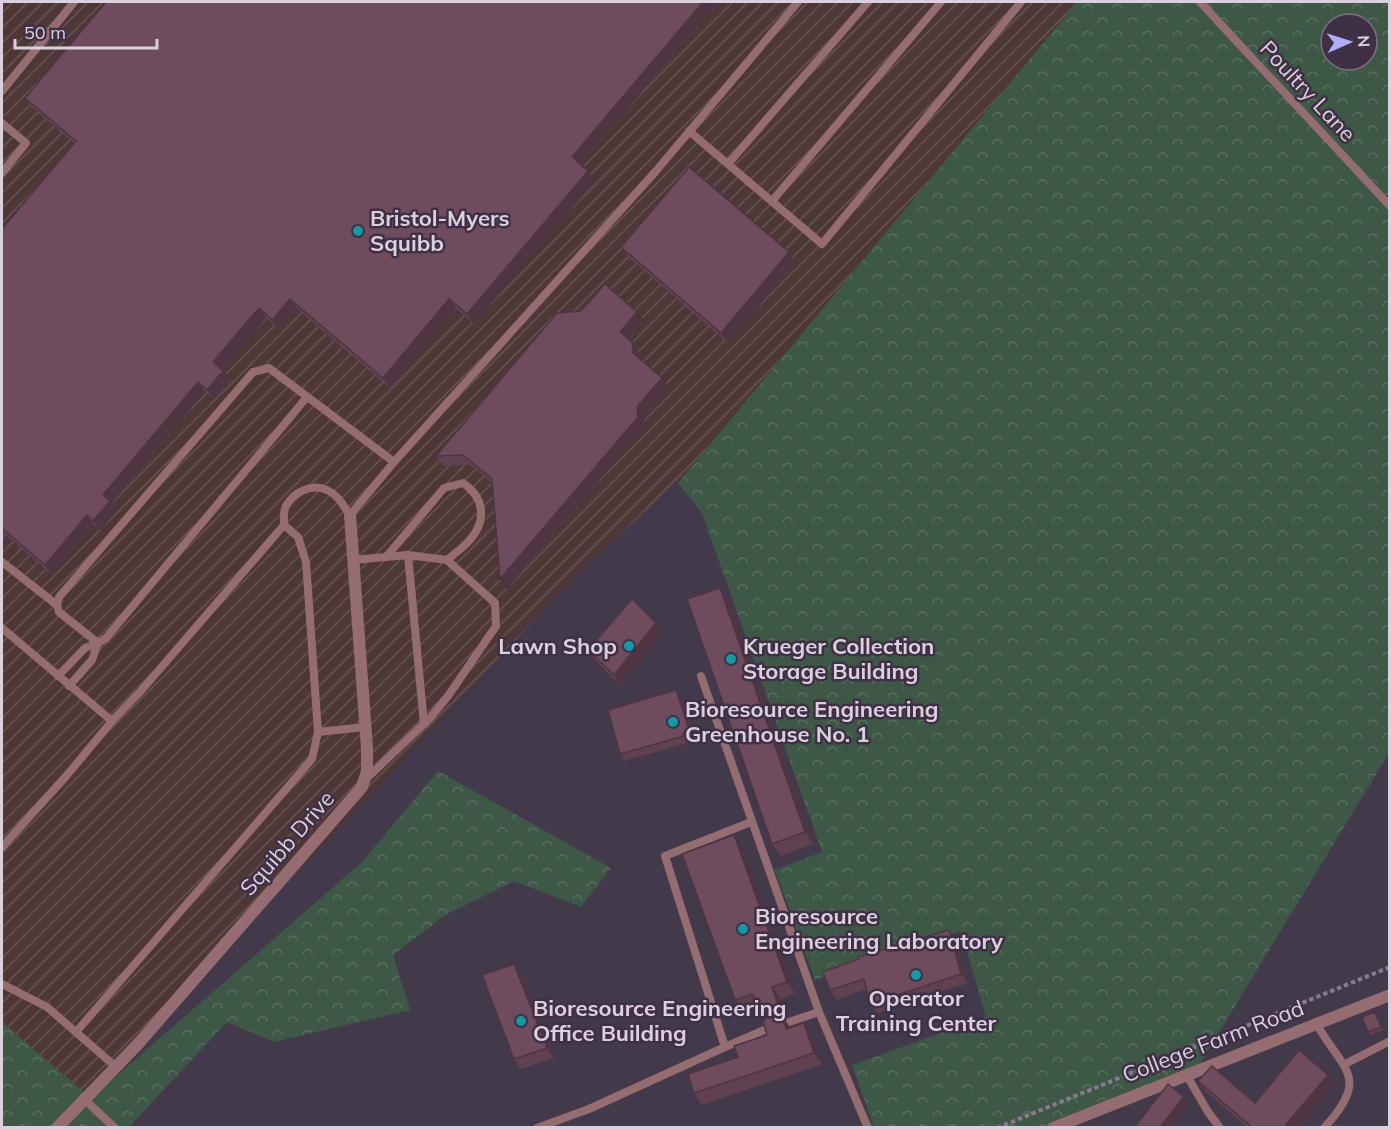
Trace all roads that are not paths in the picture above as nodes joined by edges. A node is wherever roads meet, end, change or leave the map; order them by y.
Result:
1 (75, 2) edge
2 (798, 2) edge
3 (868, 2) edge
4 (941, 2) edge
5 (1021, 2) edge
6 (1200, 2) edge
7 (2, 91) edge
8 (2, 123) edge
9 (689, 131) junction
10 (728, 164) junction
11 (2, 173) edge
12 (772, 201) junction
13 (1389, 206) edge
14 (307, 397) junction
15 (394, 462) junction
16 (350, 515) junction
17 (284, 525) junction
18 (408, 555) junction
19 (387, 556) junction
20 (353, 560) junction
21 (447, 560) junction
22 (2, 562) edge
23 (57, 605) junction
24 (2, 628) edge
25 (98, 642) junction
26 (58, 676) junction
27 (701, 676) dead end
28 (69, 686) junction
29 (112, 722) junction
30 (424, 724) junction
31 (365, 727) junction
32 (318, 732) junction
33 (366, 779) junction
34 (751, 822) junction
35 (2, 848) edge
36 (2, 984) edge
37 (1389, 995) edge
38 (819, 1012) junction
39 (789, 1022) dead end
40 (1316, 1023) junction
41 (769, 1028) edge
42 (76, 1032) junction
43 (1389, 1041) edge
44 (725, 1047) junction
45 (1345, 1065) junction
46 (117, 1067) junction
47 (1186, 1074) junction
48 (85, 1100) junction
49 (57, 1128) edge
50 (115, 1128) edge
51 (537, 1128) edge
52 (868, 1128) edge
53 (1053, 1128) edge
54 (1220, 1128) edge
55 (1324, 1128) edge

1 - 7 lane
2 - 9 lane
3 - 10 lane
4 - 12 lane
5 - 12 lane
6 - 13 lane, Poultry Lane
8 - 11 lane
9 - 10 lane
9 - 15 lane
10 - 12 lane
14 - 15 lane
14 - 23 lane
14 - 25 lane
15 - 16 lane
16 - 17 lane
16 - 20 street
17 - 29 lane
17 - 32 lane
18 - 19 lane
18 - 21 lane
18 - 30 lane
19 - 20 lane
19 - 21 lane
20 - 31 street
21 - 30 lane
22 - 23 lane
23 - 25 lane
24 - 26 lane
25 - 26 lane
25 - 28 lane
26 - 28 lane
27 - 34 lane
28 - 29 lane
29 - 35 lane
30 - 33 lane
31 - 32 lane
31 - 33 street
32 - 42 lane
33 - 46 street, Squibb Drive
34 - 38 lane
34 - 44 lane
36 - 42 lane
37 - 40 street, College Farm Road
38 - 39 lane
38 - 52 lane
40 - 45 lane
40 - 47 street, College Farm Road
41 - 44 lane
42 - 46 lane
43 - 45 lane
44 - 51 lane
45 - 55 lane
46 - 48 street, Squibb Drive
47 - 53 street, College Farm Road
47 - 54 lane
48 - 49 street, Squibb Drive
48 - 50 lane

